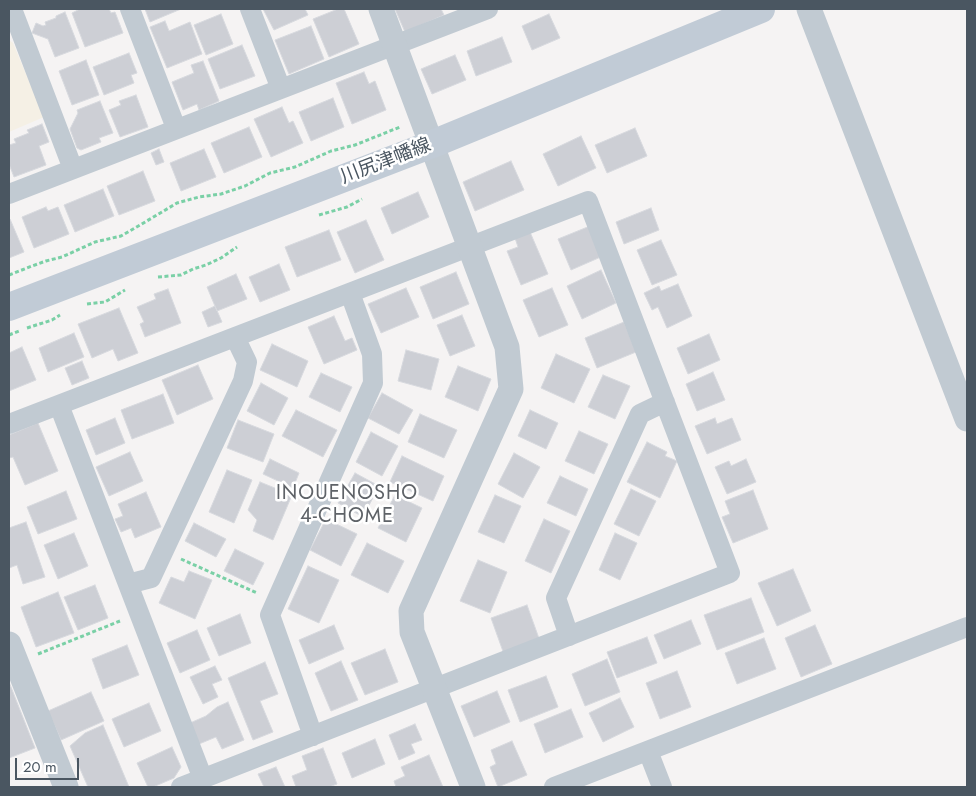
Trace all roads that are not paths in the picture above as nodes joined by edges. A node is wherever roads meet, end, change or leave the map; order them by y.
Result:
1 (12, 9) edge
2 (130, 9) edge
3 (250, 9) edge
4 (381, 9) edge
5 (488, 9) edge
6 (761, 9) edge
7 (809, 9) edge
8 (395, 45) junction
9 (281, 88) junction
10 (176, 128) junction
11 (430, 145) junction
12 (73, 169) junction
13 (9, 194) edge
14 (468, 247) junction
15 (350, 293) junction
16 (9, 306) edge
17 (235, 337) junction
18 (665, 402) junction
19 (59, 405) junction
20 (967, 420) edge
21 (9, 424) edge
22 (128, 584) junction
23 (967, 628) edge
24 (568, 636) junction
25 (12, 653) edge
26 (434, 688) junction
27 (313, 736) junction
28 (648, 751) junction
29 (203, 778) junction
30 (66, 787) edge
31 (181, 787) edge
32 (473, 787) edge
33 (554, 787) edge
34 (662, 787) edge

1 - 12 street
2 - 10 street
3 - 9 street
4 - 8 street
5 - 8 street
6 - 11 main road, 川尻津幡線
7 - 20 street
8 - 9 street
8 - 11 street
9 - 10 street
10 - 12 street
11 - 14 street
11 - 16 main road, 川尻津幡線
12 - 13 street
14 - 15 street
14 - 18 street
14 - 26 street
15 - 17 street
15 - 27 street
17 - 19 street
17 - 22 street
18 - 24 street
18 - 24 street
19 - 21 street
19 - 22 street
22 - 29 street
23 - 28 street
24 - 26 street
25 - 30 street
26 - 27 street
26 - 32 street
27 - 29 street
28 - 33 street
28 - 34 street
29 - 31 street

